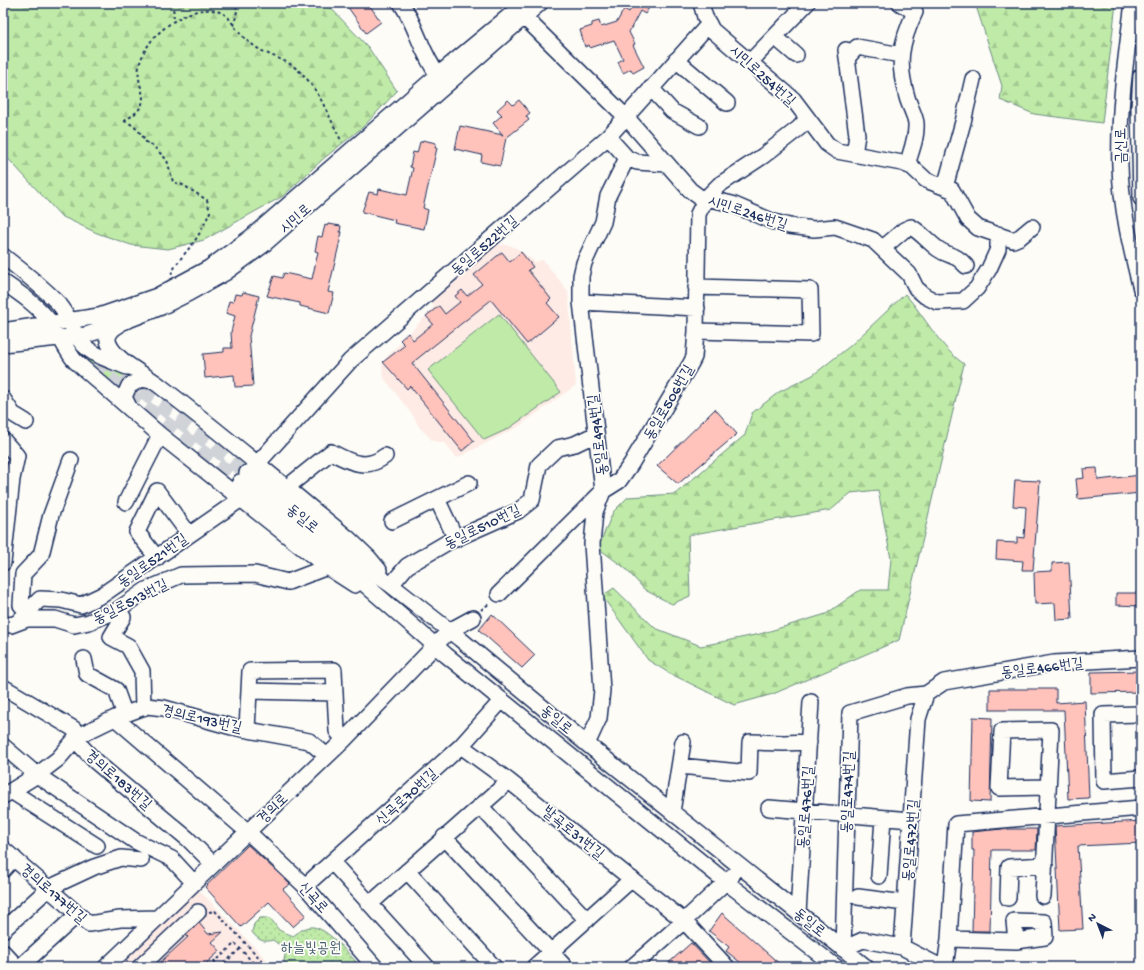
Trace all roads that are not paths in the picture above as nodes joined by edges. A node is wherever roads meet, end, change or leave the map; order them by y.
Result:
1 (402, 3) edge
2 (702, 3) edge
3 (807, 3) edge
4 (900, 3) edge
5 (1134, 3) edge
6 (530, 7) edge
7 (920, 7) edge
8 (709, 24) junction
9 (775, 36) junction
10 (901, 55) junction
11 (796, 56) dead end
12 (676, 60) junction
13 (750, 62) junction
14 (438, 75) junction
15 (1141, 76) edge
16 (973, 79) dead end
17 (651, 88) junction
18 (726, 103) dead end
19 (627, 118) junction
20 (807, 119) junction
21 (698, 126) dead end
22 (608, 137) junction
23 (854, 154) junction
24 (627, 158) junction
25 (668, 164) junction
26 (907, 165) junction
27 (944, 187) junction
28 (706, 198) junction
29 (1141, 198) edge
30 (1032, 227) dead end
31 (998, 234) junction
32 (883, 248) junction
33 (3, 256) edge
34 (966, 266) dead end
35 (3, 282) edge
36 (696, 287) junction
37 (1141, 289) edge
38 (581, 302) junction
39 (697, 308) junction
40 (70, 321) junction
41 (127, 321) junction
42 (52, 324) junction
43 (3, 331) edge
44 (696, 331) junction
45 (77, 336) junction
46 (60, 337) junction
47 (3, 344) edge
48 (147, 377) junction
49 (3, 399) edge
50 (130, 410) junction
51 (26, 422) dead end
52 (596, 434) junction
53 (160, 435) junction
54 (3, 440) edge
55 (385, 456) dead end
56 (71, 460) dead end
57 (9, 471) edge
58 (248, 473) junction
59 (469, 483) dead end
60 (286, 488) junction
61 (603, 491) junction
62 (241, 499) junction
63 (437, 499) junction
64 (126, 502) dead end
65 (392, 521) dead end
66 (5, 527) edge
67 (189, 534) junction
68 (456, 539) junction
69 (158, 558) junction
70 (3, 563) edge
71 (327, 567) junction
72 (391, 585) junction
73 (499, 594) road end
74 (380, 599) junction
75 (28, 611) junction
76 (116, 611) junction
77 (473, 618) road end
78 (18, 622) junction
79 (3, 624) edge
80 (449, 631) junction
81 (435, 646) junction
82 (1141, 658) edge
83 (84, 659) dead end
84 (3, 687) edge
85 (249, 691) junction
86 (335, 693) junction
87 (926, 694) junction
88 (502, 700) junction
89 (811, 702) dead end
90 (143, 708) junction
91 (1141, 714) edge
92 (120, 717) junction
93 (247, 729) junction
94 (78, 736) junction
95 (344, 740) junction
96 (683, 742) dead end
97 (809, 742) junction
98 (587, 744) junction
99 (3, 746) edge
100 (461, 746) junction
101 (327, 756) junction
102 (680, 766) junction
103 (37, 775) junction
104 (1141, 778) edge
105 (509, 781) junction
106 (1048, 787) junction
107 (7, 794) edge
108 (480, 806) junction
109 (769, 808) dead end
110 (1141, 808) edge
111 (804, 811) junction
112 (672, 812) junction
113 (847, 815) junction
114 (1047, 817) junction
115 (883, 818) junction
116 (911, 820) junction
117 (248, 832) junction
118 (444, 837) junction
119 (97, 846) dead end
120 (8, 853) edge
121 (141, 860) dead end
122 (332, 862) junction
123 (214, 864) junction
124 (1045, 865) junction
125 (741, 867) junction
126 (3, 870) edge
127 (407, 871) junction
128 (879, 876) dead end
129 (632, 879) junction
130 (726, 882) junction
131 (194, 883) junction
132 (305, 886) junction
133 (48, 888) junction
134 (1043, 896) dead end
135 (858, 897) dead end
136 (1008, 898) dead end
137 (905, 903) junction
138 (370, 904) junction
139 (198, 912) road end
140 (798, 912) junction
141 (78, 914) junction
142 (157, 918) junction
143 (587, 920) junction
144 (684, 921) junction
145 (3, 930) edge
146 (949, 939) junction
147 (1016, 941) dead end
148 (902, 947) junction
149 (843, 949) junction
150 (3, 952) edge
151 (551, 952) junction
152 (370, 965) edge
153 (17, 967) edge
154 (20, 967) edge
155 (106, 967) edge
156 (140, 967) edge
157 (427, 967) edge
158 (494, 967) edge
159 (534, 967) edge
160 (566, 967) edge
161 (632, 967) edge
162 (727, 967) edge
163 (836, 967) edge
164 (866, 967) edge
165 (941, 967) edge
166 (945, 967) edge

1 - 14 street
2 - 8 street, 시민로254번길
3 - 9 street
4 - 7 street
5 - 37 street, 금신로
6 - 14 street, 시민로
6 - 19 street, 시민로246번길
6 - 41 street, 시민로
7 - 10 street
8 - 12 street, 동일로522번길
8 - 13 street, 시민로254번길
9 - 11 street
9 - 13 street
10 - 23 street
10 - 26 street
12 - 17 street, 동일로522번길
12 - 18 street
13 - 20 street, 시민로254번길
14 - 40 street, 시민로
15 - 29 street, 금신로
16 - 27 street
17 - 19 street, 동일로522번길
17 - 21 street
19 - 22 street, 동일로522번길
19 - 25 street, 시민로246번길
20 - 23 street, 시민로254번길
20 - 28 street, 동일로506번길
22 - 24 street
22 - 58 street, 동일로522번길
23 - 26 street, 시민로254번길
24 - 25 street
24 - 38 street, 동일로494번길
25 - 28 street, 시민로246번길
26 - 27 street, 시민로254번길
27 - 31 street, 시민로254번길
28 - 32 street, 시민로246번길
28 - 36 street, 동일로506번길
30 - 31 street, 시민로254번길
31 - 32 street, 시민로246번길
32 - 34 street
33 - 40 street
35 - 42 street
36 - 39 street, 동일로506번길
36 - 44 street
38 - 39 street
38 - 52 street, 동일로494번길
39 - 44 street, 동일로506번길
40 - 42 street, 시민로
40 - 45 street
41 - 45 street, 시민로
41 - 48 street
42 - 43 street, 시민로
42 - 46 street
44 - 61 street, 동일로506번길
45 - 46 street, 시민로
45 - 48 street
46 - 47 street, 시민로
46 - 50 street
48 - 50 street
48 - 58 street
49 - 51 street
50 - 53 street
52 - 61 street, 동일로494번길
52 - 68 street, 동일로510번길
53 - 62 street
53 - 64 street
54 - 57 street
55 - 60 street
56 - 75 street
57 - 66 street
58 - 60 street
58 - 72 street, 동일로
58 - 74 street, 동일로
59 - 63 street
60 - 72 street
61 - 73 street, 동일로506번길
61 - 98 street, 동일로494번길
62 - 67 street, 동일로521번길
62 - 71 street
63 - 65 street
63 - 68 street
66 - 70 street
67 - 69 street, 동일로521번길
67 - 69 street
68 - 72 street, 동일로510번길
69 - 75 street, 동일로521번길
71 - 74 street
71 - 76 street, 동일로513번길
72 - 80 street, 동일로
74 - 81 street, 동일로
75 - 78 street, 동일로521번길
76 - 78 street, 동일로513번길
76 - 90 street
77 - 80 street
78 - 79 street, 동일로513번길
80 - 81 street
80 - 98 street, 동일로
81 - 88 street, 동일로
81 - 95 street, 경의로
82 - 87 street, 동일로466번길
83 - 92 street
84 - 94 street, 경의로183번길
85 - 86 street
85 - 86 street
85 - 93 street
86 - 95 street
87 - 113 street, 동일로474번길
87 - 116 street, 동일로472번길
88 - 100 street, 신곡로70번길
88 - 130 street, 동일로
89 - 97 street, 동일로476번길
90 - 92 street, 경의로193번길
90 - 93 street, 경의로193번길
91 - 104 street
92 - 94 street, 경의로193번길
92 - 117 street, 신곡로
93 - 101 street, 경의로193번길
94 - 103 street, 경의로193번길
94 - 123 street, 경의로183번길
95 - 101 street, 경의로
96 - 102 street
97 - 102 street
97 - 111 street, 동일로476번길
98 - 112 street, 동일로
99 - 103 street
100 - 105 street, 발곡로31번길
100 - 122 street, 신곡로70번길
101 - 117 street, 경의로
102 - 112 street
103 - 107 street, 경의로193번길
103 - 131 street
105 - 108 street
105 - 129 street, 발곡로31번길
106 - 106 street
106 - 114 street
107 - 119 street
108 - 118 street
108 - 143 street
109 - 111 street
110 - 114 street
111 - 113 street
111 - 140 street, 동일로476번길
112 - 125 street, 동일로
113 - 115 street
113 - 149 street, 동일로474번길
114 - 124 street
114 - 146 street
115 - 116 street
115 - 128 street
116 - 137 street, 동일로472번길
117 - 123 street, 경의로
117 - 132 street, 신곡로
118 - 127 street
118 - 151 street
120 - 126 street
120 - 133 street, 경의로177번길
121 - 133 street
122 - 132 street, 신곡로70번길
122 - 138 street
123 - 131 street, 경의로
124 - 134 street
124 - 136 street
125 - 130 street
125 - 140 street, 동일로
127 - 138 street
127 - 158 street
129 - 143 street
129 - 144 street, 발곡로31번길
130 - 144 street
130 - 163 street, 동일로
131 - 142 street, 경의로
132 - 152 street, 신곡로
133 - 141 street, 경의로177번길
133 - 145 street
135 - 137 street
137 - 148 street, 동일로472번길
138 - 157 street
139 - 156 street
140 - 149 street, 동일로
141 - 142 street, 경의로177번길
141 - 154 street
142 - 155 street, 경의로
143 - 151 street
144 - 161 street
144 - 162 street, 발곡로31번길
146 - 147 street
146 - 166 street
148 - 149 street
148 - 165 street
149 - 164 street, 동일로
150 - 153 street
151 - 159 street
151 - 160 street

